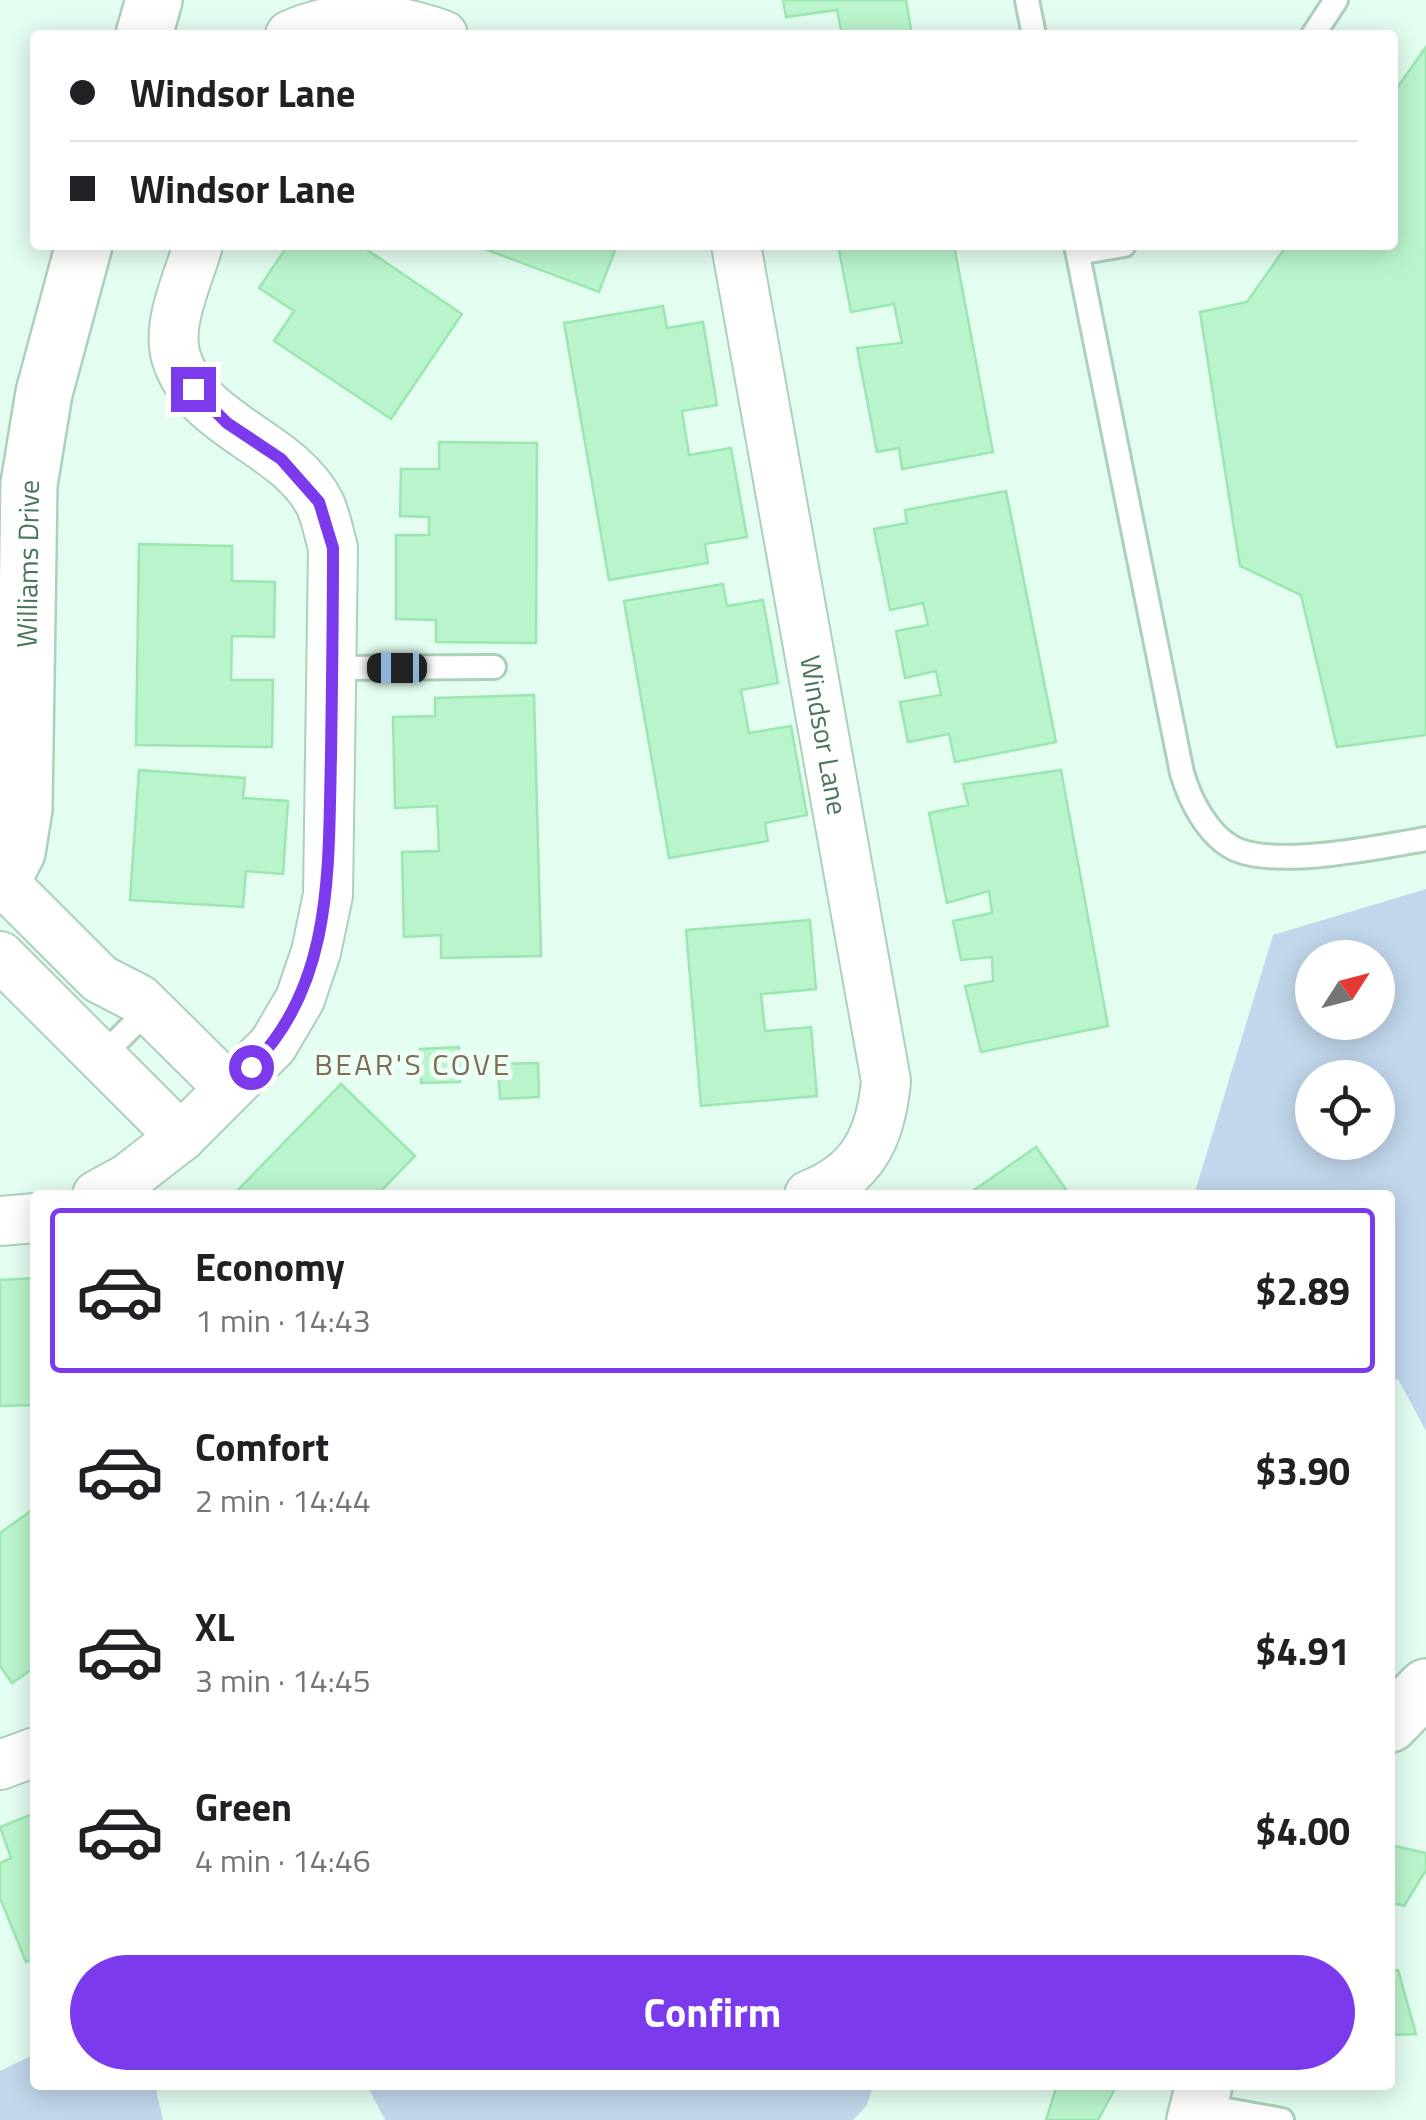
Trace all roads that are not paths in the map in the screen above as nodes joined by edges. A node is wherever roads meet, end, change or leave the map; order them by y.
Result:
1 (154, 0) edge
2 (1027, 0) edge
3 (1336, 0) edge
4 (145, 30) edge
5 (301, 30) edge
6 (430, 30) edge
7 (1033, 30) edge
8 (1316, 30) edge
9 (83, 250) edge
10 (196, 250) edge
11 (737, 250) edge
12 (1077, 250) edge
13 (494, 667) dead end
14 (332, 668) junction
15 (1426, 839) edge
16 (1, 882) edge
17 (0, 956) edge
18 (149, 1009) junction
19 (101, 1057) junction
20 (229, 1088) junction
21 (181, 1137) junction
22 (110, 1190) edge
23 (822, 1190) edge
24 (30, 1218) edge
25 (0, 1221) edge
26 (1426, 1687) edge
27 (1395, 1719) edge
28 (30, 1754) edge
29 (0, 1765) edge
30 (1199, 2103) edge
31 (1282, 2120) edge

1 - 4 street
2 - 7 lane
3 - 8 lane
5 - 6 street
9 - 16 street, Williams Drive
10 - 14 street
11 - 23 street, Windsor Lane
12 - 15 lane
13 - 14 lane
14 - 20 street
16 - 18 street
17 - 19 street
18 - 19 lane
18 - 20 street
19 - 21 street
20 - 21 street
21 - 22 street
24 - 25 street
26 - 27 street
28 - 29 street
30 - 31 lane

